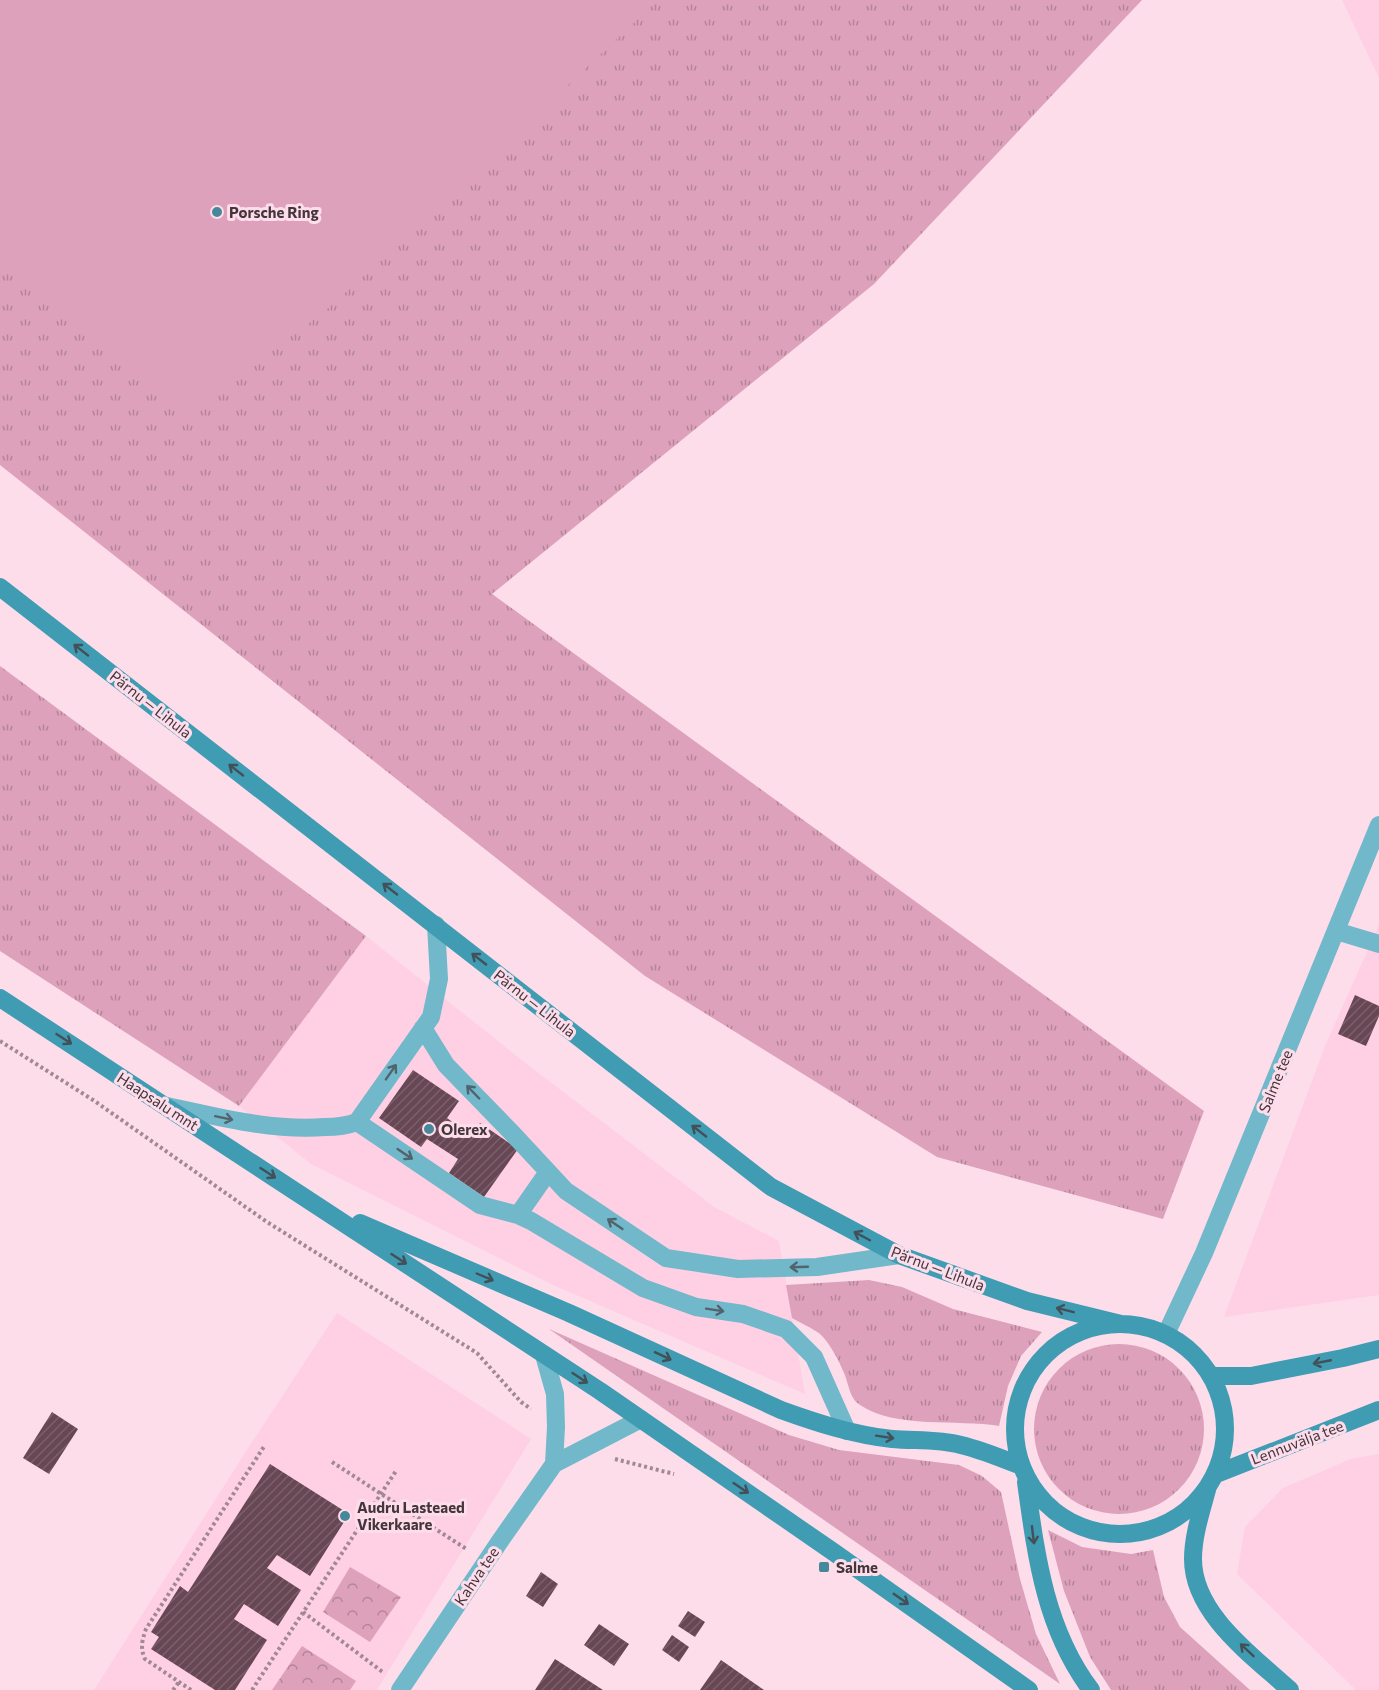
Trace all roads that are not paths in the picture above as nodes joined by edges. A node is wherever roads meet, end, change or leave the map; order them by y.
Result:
1 (0, 587) edge
2 (1379, 825) edge
3 (436, 925) junction
4 (1336, 931) junction
5 (1379, 944) edge
6 (0, 998) edge
7 (423, 1028) junction
8 (166, 1106) junction
9 (357, 1122) junction
10 (548, 1172) junction
11 (315, 1204) junction
12 (518, 1215) junction
13 (898, 1255) junction
14 (1121, 1324) junction
15 (1166, 1334) junction
16 (1379, 1349) edge
17 (544, 1355) junction
18 (1211, 1376) junction
19 (1379, 1410) edge
20 (641, 1419) junction
21 (847, 1431) junction
22 (554, 1464) junction
23 (1023, 1472) junction
24 (1211, 1481) junction
25 (401, 1689) edge
26 (1029, 1690) edge
27 (1091, 1690) edge
28 (1290, 1690) edge

3 -> 1 main road, Pärnu — Lihula
2 - 4 street, Salme tee
3 - 7 street
13 -> 3 main road, Pärnu — Lihula
4 - 5 street
4 - 15 street, Salme tee
6 -> 8 main road, Haapsalu mnt
9 -> 7 street
10 -> 7 street
8 -> 9 street
8 -> 11 main road, Haapsalu mnt
9 -> 12 street
10 - 12 street
13 -> 10 street
11 -> 17 main road
11 -> 21 main road
12 -> 21 street
14 -> 13 main road, Pärnu — Lihula
14 - 15 main road
14 - 23 main road
15 - 18 main road
16 -> 18 main road
17 -> 20 main road
17 - 22 street
18 - 24 main road
19 - 24 main road, Lennuvälja tee
20 - 22 street, Kahva tee
20 -> 26 main road
21 -> 23 main road
22 - 25 street, Kahva tee
23 - 24 main road
23 -> 27 main road
28 -> 24 main road

